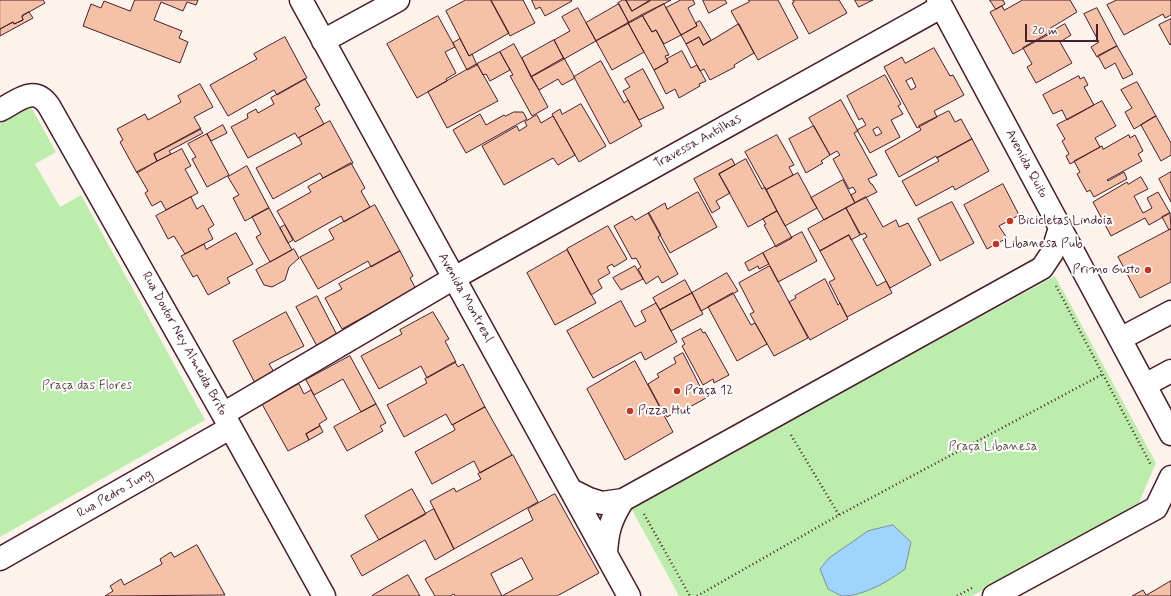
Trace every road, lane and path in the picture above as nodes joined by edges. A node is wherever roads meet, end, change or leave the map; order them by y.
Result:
1 (301, 0) edge
2 (398, 0) edge
3 (940, 3) edge
4 (323, 41) junction
5 (0, 110) edge
6 (1060, 228) junction
7 (1042, 268) junction
8 (1086, 276) junction
9 (454, 278) junction
10 (1050, 290) dead end
11 (1171, 312) edge
12 (1120, 339) junction
13 (1171, 371) edge
14 (1103, 374) junction
15 (1145, 385) junction
16 (226, 421) junction
17 (798, 432) dead end
18 (1171, 434) edge
19 (1151, 466) dead end
20 (1171, 477) edge
21 (571, 490) junction
22 (623, 500) junction
23 (651, 511) dead end
24 (839, 515) junction
25 (606, 554) junction
26 (0, 559) edge
27 (986, 590) edge
28 (324, 596) edge
29 (629, 596) edge
30 (690, 596) edge
31 (697, 596) edge
32 (957, 596) edge

1 - 4 street, Avenida Montreal
2 - 4 street
3 - 6 street, Avenida Quito
3 - 9 street, Travessa Antilhas
4 - 9 street, Avenida Montreal
5 - 16 street, Rua Doutor Ney Almeida Brito
6 - 7 street
6 - 8 street, Avenida Quito
7 - 8 street
7 - 22 street
8 - 12 street, Avenida Quito
9 - 16 street, Travessa Antilhas
9 - 21 street, Avenida Montreal
10 - 14 path
11 - 12 street
12 - 15 street, Avenida Quito
13 - 15 street
14 - 19 path
14 - 24 path
15 - 18 street, Avenida Quito
16 - 26 street, Rua Pedro Jung
16 - 28 street, Rua Doutor Ney Almeida Brito
17 - 24 path
20 - 27 street
21 - 22 street
21 - 25 street, Avenida Montreal
22 - 25 street
23 - 30 path
24 - 31 path
25 - 29 street, Avenida Montreal
27 - 32 path

